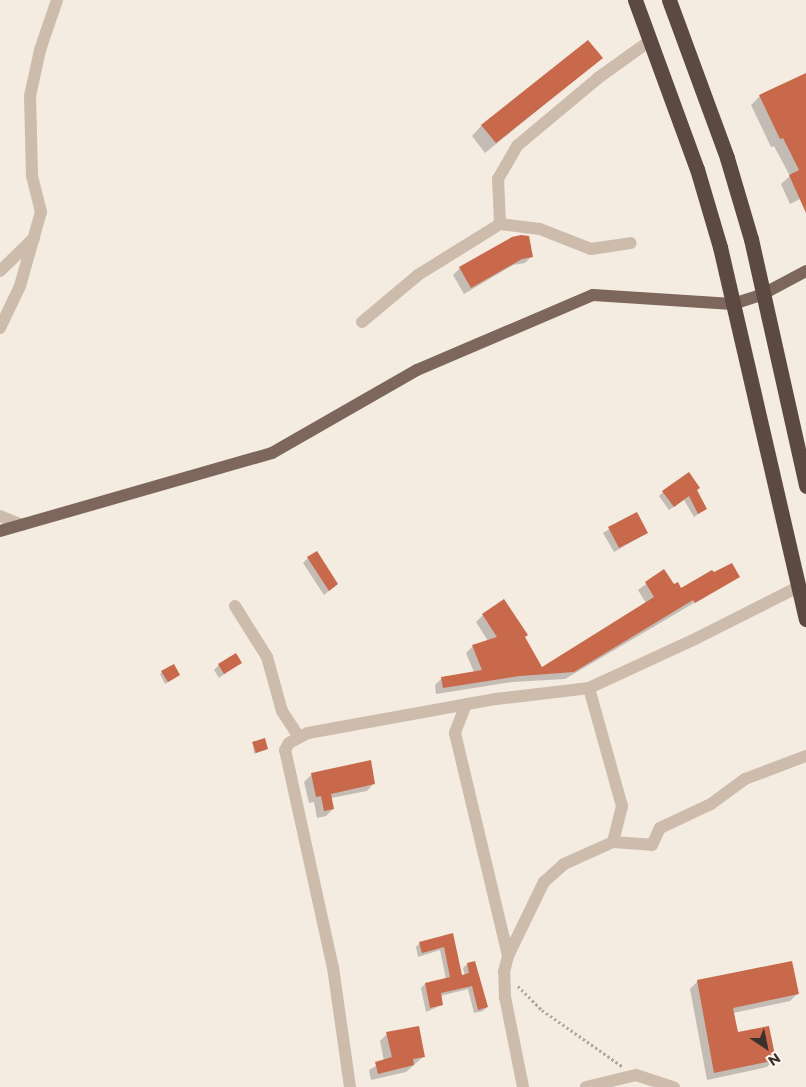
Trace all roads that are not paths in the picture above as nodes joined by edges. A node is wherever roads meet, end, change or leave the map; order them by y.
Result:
1 (57, 0) edge
2 (635, 0) edge
3 (669, 0) edge
4 (650, 40) junction
5 (500, 224) junction
6 (36, 236) junction
7 (631, 243) dead end
8 (0, 271) edge
9 (806, 271) edge
10 (763, 294) junction
11 (733, 304) junction
12 (362, 322) dead end
13 (0, 328) edge
14 (806, 486) edge
15 (0, 516) edge
16 (22, 525) junction
17 (0, 531) edge
18 (798, 587) junction
19 (235, 606) dead end
20 (806, 619) edge
21 (589, 688) junction
22 (466, 704) junction
23 (299, 737) junction
24 (806, 756) edge
25 (613, 842) junction
26 (508, 956) junction
27 (350, 1087) edge
28 (522, 1087) edge
29 (586, 1087) edge
30 (674, 1087) edge

1 - 6 street
2 - 4 highway
3 - 10 highway
4 - 5 street
4 - 11 highway
5 - 7 street
5 - 12 street
6 - 8 street
6 - 13 street
9 - 10 main road
10 - 11 main road
10 - 14 highway
11 - 16 main road
11 - 18 highway
15 - 16 street
16 - 17 main road
18 - 20 highway
18 - 21 street
19 - 23 street
21 - 22 street
21 - 25 street
22 - 23 street
22 - 26 street
23 - 27 street
24 - 25 street
25 - 26 street
26 - 28 street
29 - 30 street

